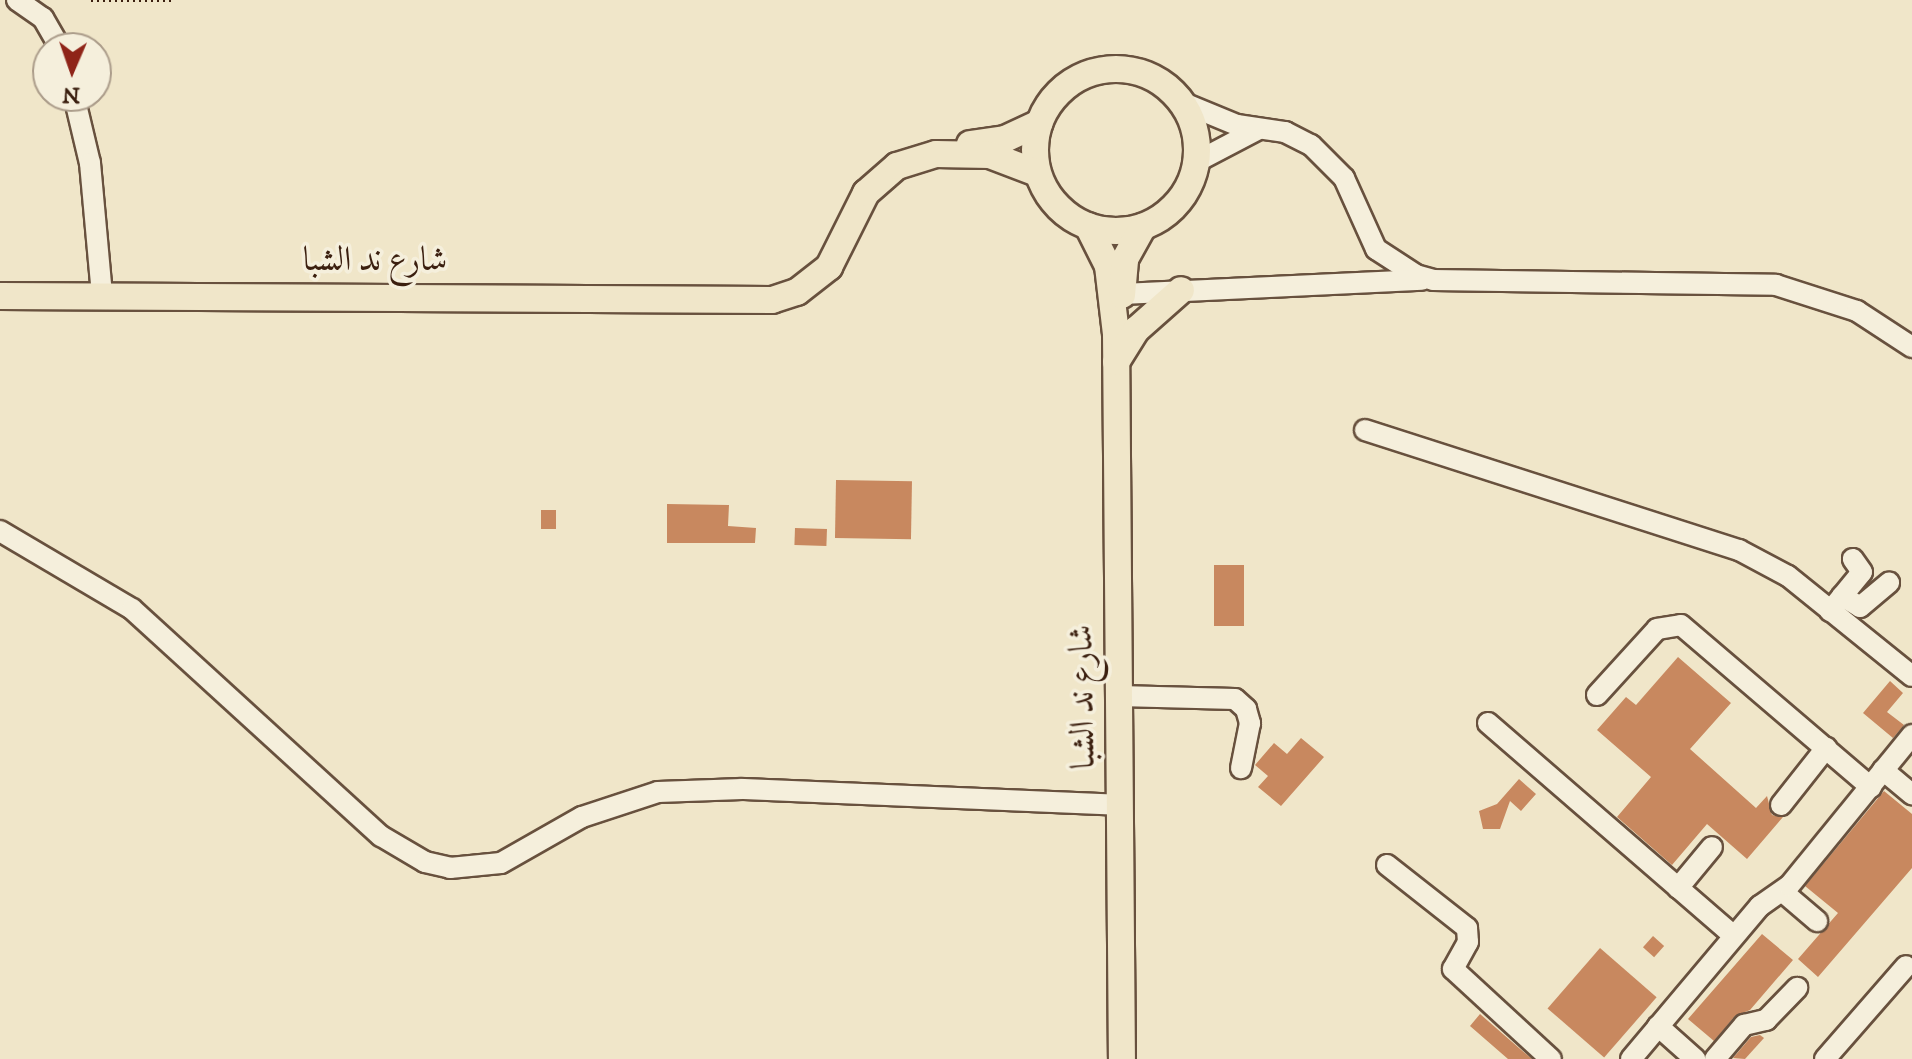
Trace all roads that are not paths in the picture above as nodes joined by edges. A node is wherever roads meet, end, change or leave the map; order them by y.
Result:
1 (17, 0) edge
2 (44, 9) edge
3 (53, 32) edge
4 (1181, 102) junction
5 (78, 112) edge
6 (1039, 123) junction
7 (1257, 130) junction
8 (1196, 162) junction
9 (1037, 173) junction
10 (1088, 226) junction
11 (1143, 227) junction
12 (1433, 280) junction
13 (1181, 290) junction
14 (1122, 294) junction
15 (102, 295) junction
16 (0, 296) edge
17 (750, 299) junction
18 (1116, 334) junction
19 (1912, 347) edge
20 (1116, 362) junction
21 (1365, 430) dead end
22 (0, 531) edge
23 (1853, 559) dead end
24 (1889, 583) dead end
25 (1836, 604) junction
26 (1912, 676) edge
27 (1597, 695) dead end
28 (1119, 696) junction
29 (1488, 723) dead end
30 (1912, 735) edge
31 (1826, 748) junction
32 (1241, 768) dead end
33 (1877, 779) junction
34 (1912, 794) edge
35 (1120, 805) junction
36 (1781, 805) dead end
37 (1712, 847) dead end
38 (1387, 865) dead end
39 (1678, 888) junction
40 (1783, 892) junction
41 (1817, 921) dead end
42 (1734, 936) junction
43 (1906, 966) dead end
44 (1797, 988) dead end
45 (1658, 1026) junction
46 (1122, 1059) edge
47 (1551, 1059) edge
48 (1631, 1059) edge
49 (1695, 1059) edge
50 (1715, 1059) edge
51 (1825, 1059) edge

1 - 2 street
2 - 3 street
4 - 6 main road
4 - 7 street
4 - 8 main road
5 - 15 street
6 - 9 main road
6 - 17 main road, شارع ند الشبا
7 - 8 street
7 - 12 street
8 - 11 main road
9 - 10 main road
9 - 17 main road, شارع ند الشبا
10 - 11 main road
10 - 18 main road, شارع ند الشبا
11 - 14 main road, شارع ند الشبا
12 - 13 street
12 - 19 street
13 - 14 street
13 - 20 main road
14 - 18 main road, شارع ند الشبا
15 - 16 main road, شارع ند الشبا
15 - 17 main road, شارع ند الشبا
18 - 20 main road, شارع ند الشبا
20 - 28 main road, شارع ند الشبا
21 - 25 street
22 - 35 street
23 - 25 street
24 - 25 street
25 - 26 street
27 - 31 street
28 - 32 street
28 - 35 main road, شارع ند الشبا
29 - 39 street
30 - 33 street
31 - 33 street
31 - 36 street
33 - 34 street
33 - 40 street
35 - 46 main road, شارع ند الشبا
37 - 39 street
38 - 47 street
39 - 42 street
40 - 41 street
40 - 42 street
42 - 45 street
43 - 51 street
44 - 50 street
45 - 48 street
45 - 49 street

